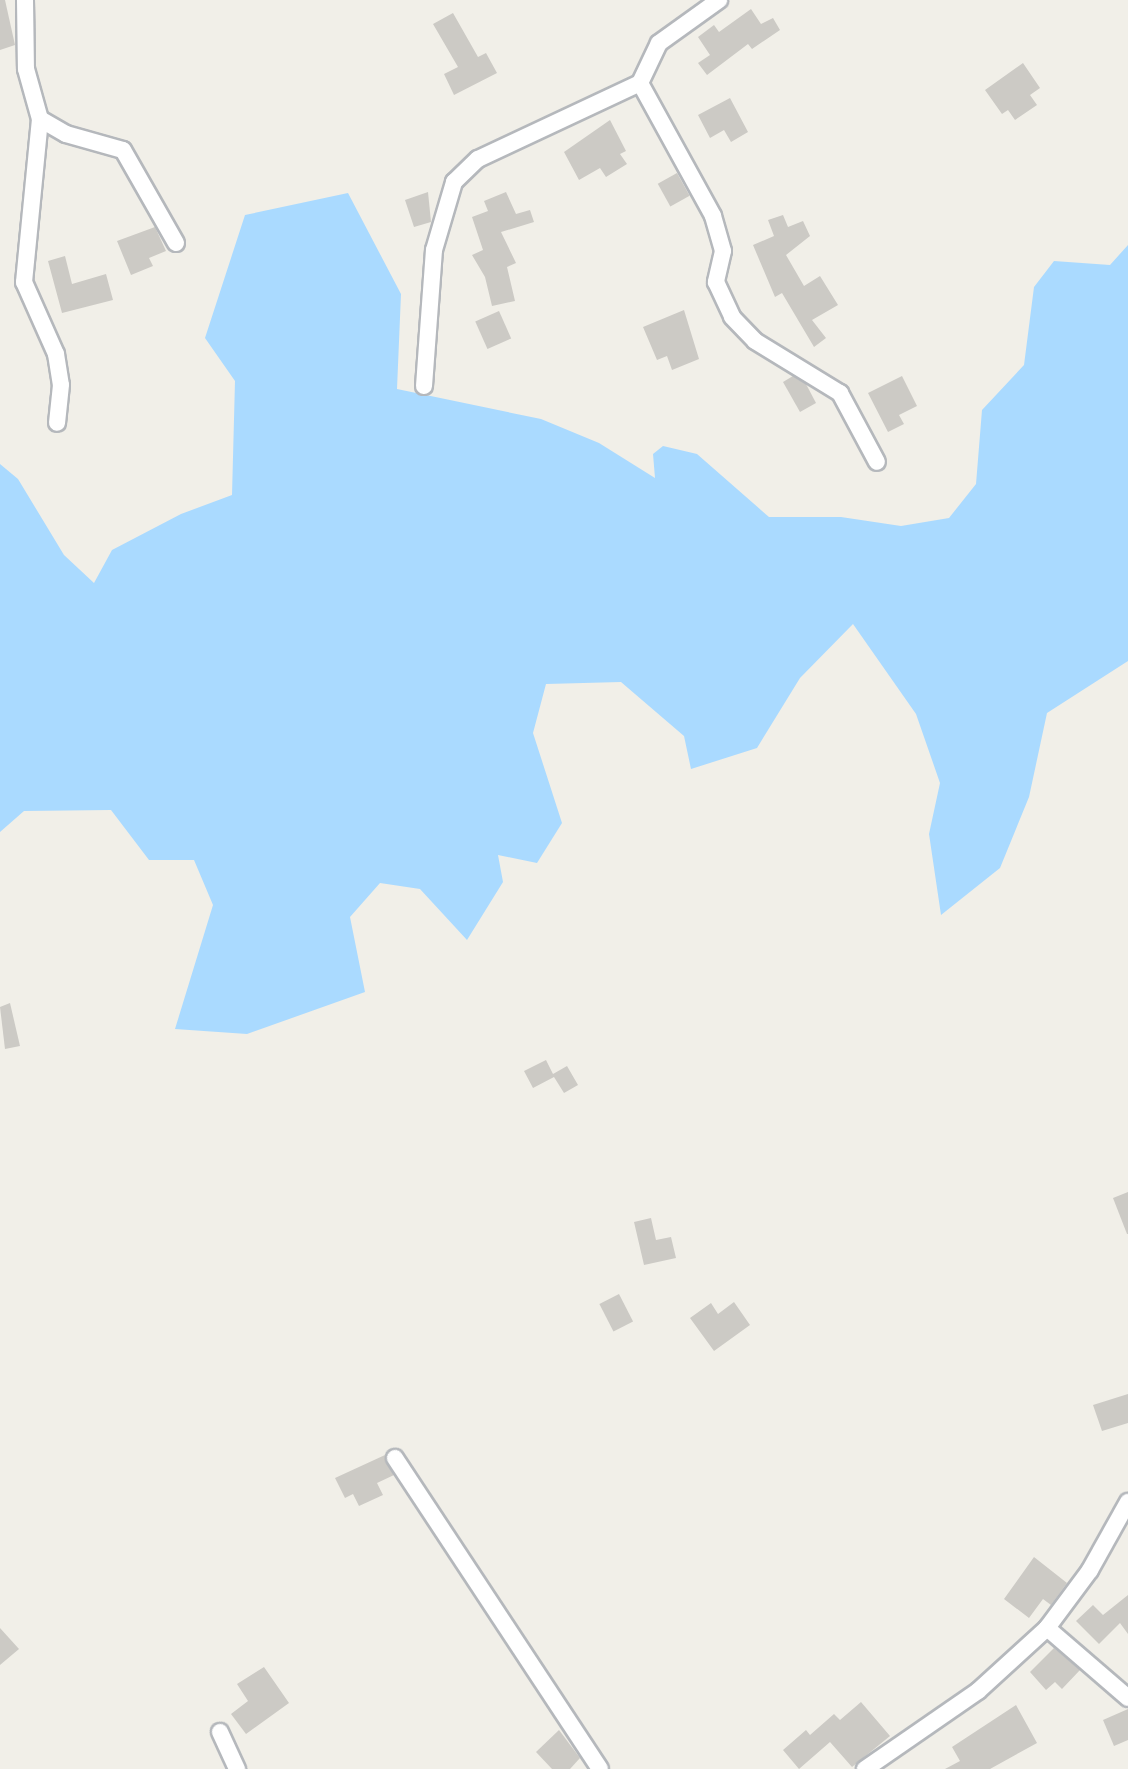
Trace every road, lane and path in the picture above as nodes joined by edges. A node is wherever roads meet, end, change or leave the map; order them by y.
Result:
1 (25, 0) edge
2 (719, 0) edge
3 (640, 83) junction
4 (40, 119) junction
5 (177, 243) dead end
6 (424, 386) dead end
7 (57, 423) dead end
8 (878, 462) dead end
9 (395, 1458) dead end
10 (1128, 1502) edge
11 (1047, 1628) junction
12 (1128, 1698) edge
13 (220, 1732) dead end
14 (237, 1769) edge
15 (600, 1769) edge
16 (865, 1769) edge

1 - 4 street
2 - 3 street
3 - 6 street
3 - 8 street
4 - 5 street
4 - 7 street
9 - 15 street
10 - 11 street
11 - 12 street
11 - 16 street
13 - 14 street

